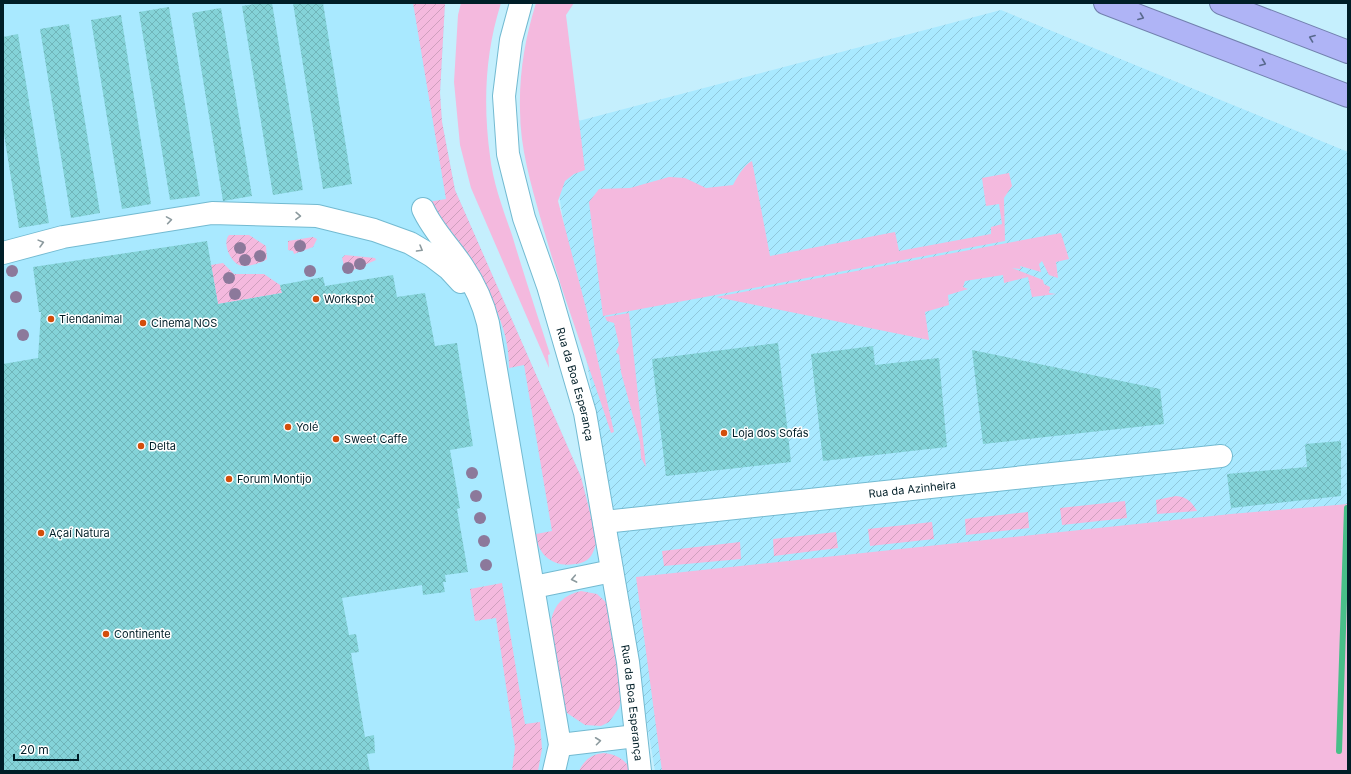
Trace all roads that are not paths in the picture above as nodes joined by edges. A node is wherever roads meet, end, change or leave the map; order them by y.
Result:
1 (521, 3) edge
2 (1105, 3) edge
3 (1221, 3) edge
4 (1348, 52) edge
5 (1348, 96) edge
6 (423, 209) dead end
7 (3, 253) edge
8 (488, 323) junction
9 (1221, 456) dead end
10 (604, 522) junction
11 (612, 571) junction
12 (534, 587) junction
13 (636, 736) junction
14 (560, 745) junction
15 (554, 771) edge
16 (640, 771) edge

1 - 10 street, Rua da Boa Esperança
2 -> 5 highway
4 -> 3 highway
6 - 8 street
7 -> 8 street
8 - 12 street
9 - 10 street, Rua da Azinheira
10 - 11 street, Rua da Boa Esperança
11 -> 12 street
11 - 13 street, Rua da Boa Esperança
12 - 14 street
14 -> 13 street
13 - 16 street, Rua da Boa Esperança
14 - 15 street

